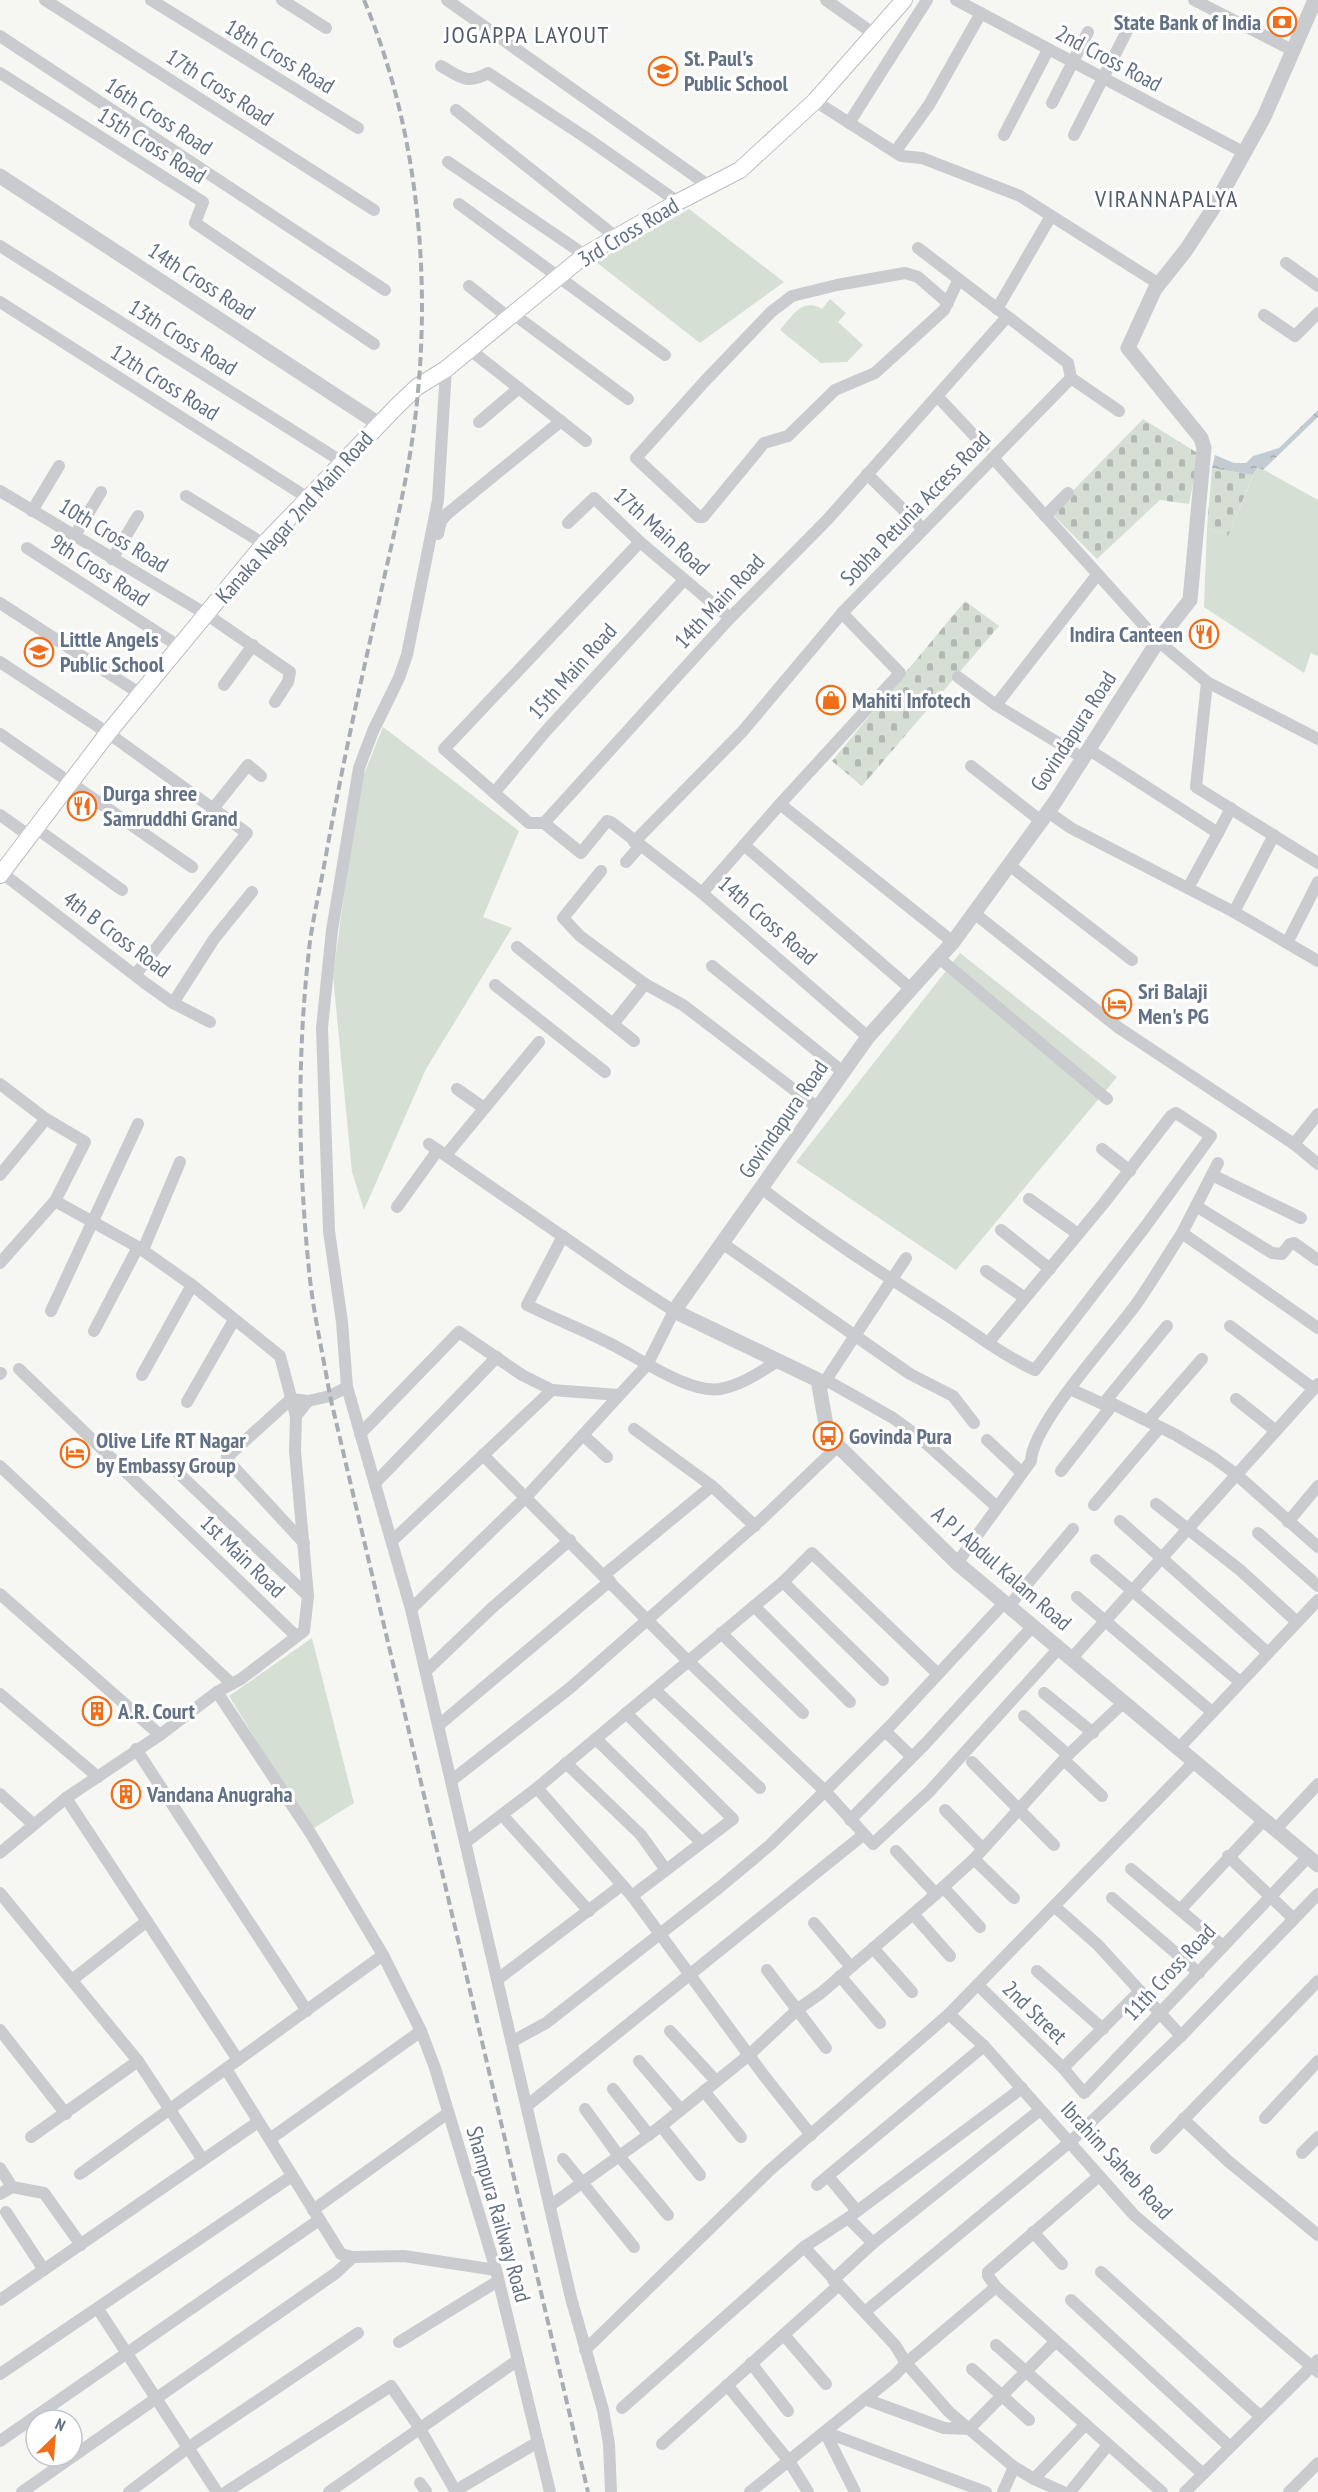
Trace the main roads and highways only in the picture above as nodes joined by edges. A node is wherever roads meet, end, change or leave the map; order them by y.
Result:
1 (904, 0) edge
2 (446, 369) joint
3 (1, 874) edge

1 - 2 main road, 3rd Cross Road
2 - 3 main road, Kanaka Nagar 2nd Main Road

